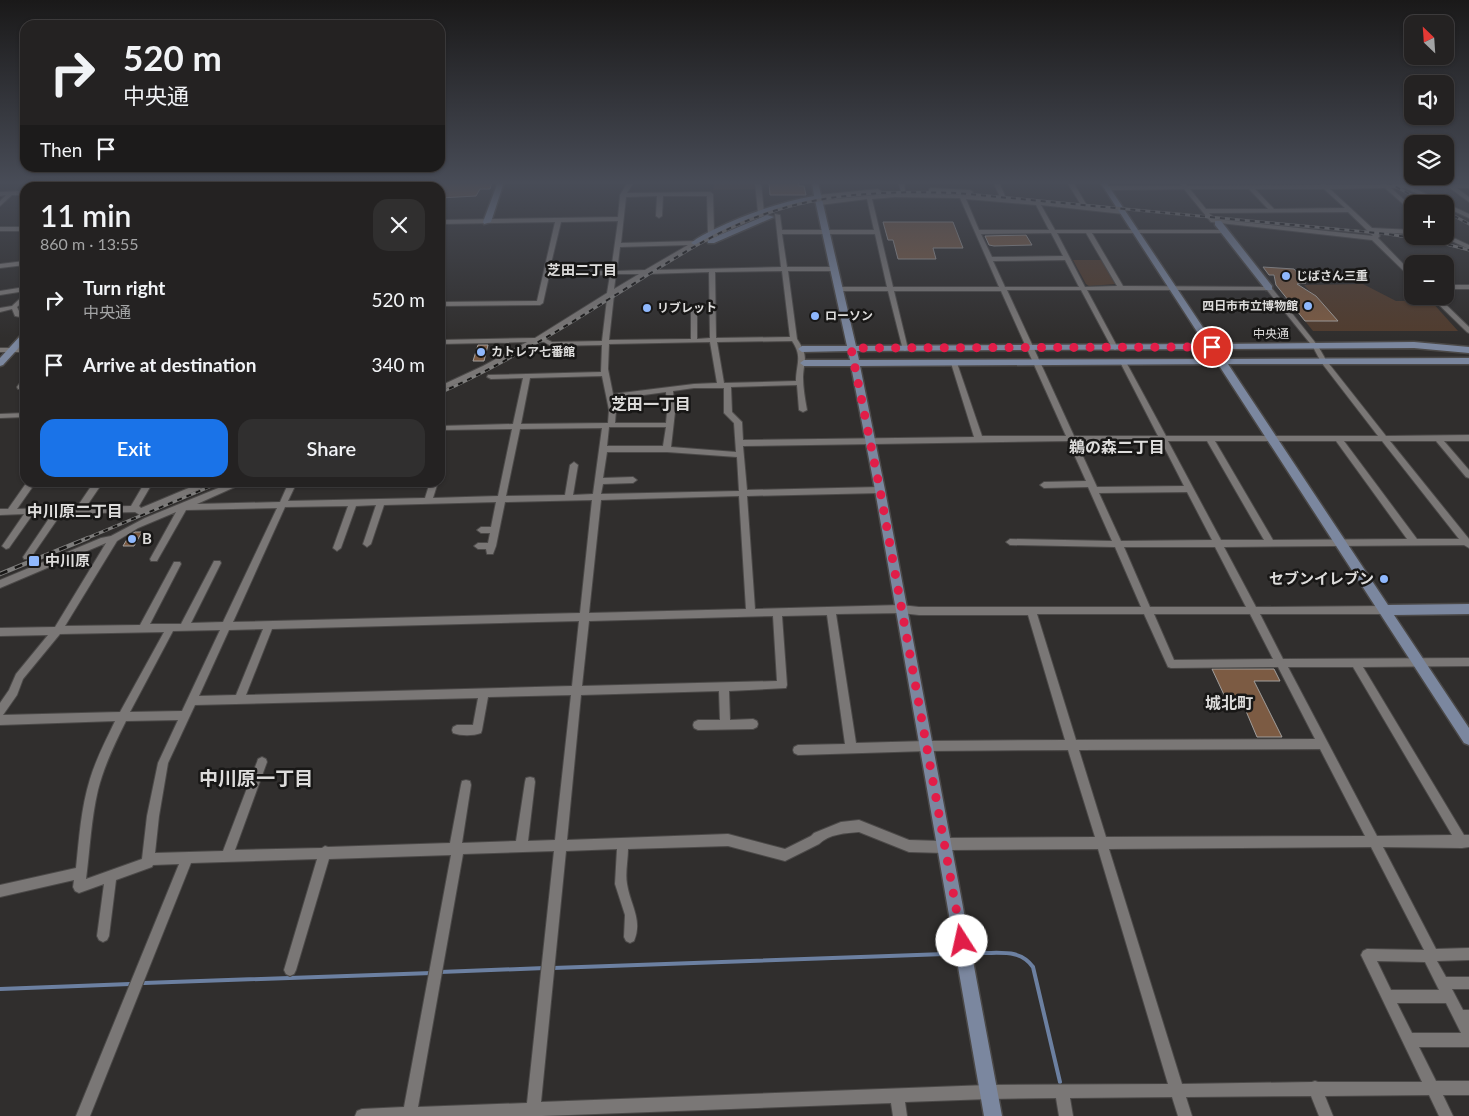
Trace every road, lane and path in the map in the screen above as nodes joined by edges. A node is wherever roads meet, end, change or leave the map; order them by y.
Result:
1 (555, 234) edge
2 (619, 234) edge
3 (711, 234) joint
4 (729, 234) edge
5 (779, 234) edge
6 (826, 234) edge
7 (877, 234) edge
8 (978, 234) edge
9 (1054, 234) edge
10 (1090, 234) edge
11 (1137, 234) edge
12 (1226, 234) edge
13 (1333, 234) edge
14 (1375, 234) edge
15 (1374, 238) junction
16 (1454, 240) edge
17 (694, 243) junction
18 (618, 245) junction
19 (1469, 247) edge
20 (1068, 258) junction
21 (989, 259) junction
22 (20, 264) edge
23 (0, 266) edge
24 (1404, 268) edge
25 (785, 269) junction
26 (834, 269) junction
27 (712, 271) junction
28 (646, 272) junction
29 (614, 273) junction
30 (546, 274) junction
31 (1454, 287) edge
32 (1469, 287) edge
33 (1084, 288) junction
34 (1121, 288) junction
35 (1173, 288) junction
36 (1269, 288) junction
37 (839, 289) junction
38 (1003, 289) junction
39 (20, 290) edge
40 (891, 290) junction
41 (0, 293) edge
42 (612, 294) junction
43 (20, 301) edge
44 (445, 304) edge
45 (1442, 305) edge
46 (14, 307) junction
47 (694, 309) dead end
48 (0, 310) edge
49 (20, 315) edge
50 (1456, 318) junction
51 (1469, 318) edge
52 (1469, 331) edge
53 (794, 339) junction
54 (536, 340) junction
55 (694, 340) junction
56 (714, 340) junction
57 (20, 341) edge
58 (445, 342) edge
59 (606, 342) junction
60 (1212, 347) junction
61 (1316, 347) junction
62 (851, 348) junction
63 (905, 348) junction
64 (1030, 348) junction
65 (1115, 348) junction
66 (802, 349) junction
67 (0, 350) edge
68 (12, 350) junction
69 (20, 350) edge
70 (1469, 350) edge
71 (1469, 360) edge
72 (1221, 361) junction
73 (1323, 361) junction
74 (1037, 362) junction
75 (1123, 362) junction
76 (0, 363) edge
77 (804, 363) junction
78 (855, 363) junction
79 (954, 363) junction
80 (605, 374) junction
81 (527, 376) junction
82 (491, 377) dead end
83 (800, 383) junction
84 (724, 385) junction
85 (445, 387) edge
86 (669, 389) junction
87 (609, 397) junction
88 (803, 410) dead end
89 (20, 415) edge
90 (0, 416) edge
91 (517, 425) junction
92 (609, 425) junction
93 (670, 425) junction
94 (445, 428) edge
95 (1163, 438) junction
96 (1272, 438) junction
97 (1384, 438) junction
98 (1438, 438) junction
99 (1469, 438) edge
100 (979, 439) junction
101 (1071, 439) junction
102 (1210, 439) junction
103 (1339, 439) junction
104 (870, 440) junction
105 (740, 443) junction
106 (603, 449) junction
107 (667, 450) junction
108 (740, 455) junction
109 (574, 465) dead end
110 (1469, 475) edge
111 (633, 480) dead end
112 (600, 481) junction
113 (1044, 485) dead end
114 (28, 487) edge
115 (95, 487) edge
116 (147, 487) edge
117 (200, 487) edge
118 (230, 487) edge
119 (291, 487) edge
120 (432, 487) edge
121 (1092, 487) junction
122 (1189, 489) junction
123 (880, 490) junction
124 (743, 494) junction
125 (597, 496) junction
126 (570, 497) junction
127 (501, 499) junction
128 (428, 501) junction
129 (381, 502) junction
130 (352, 503) junction
131 (283, 505) junction
132 (182, 507) junction
133 (133, 509) junction
134 (59, 510) junction
135 (79, 510) junction
136 (0, 512) edge
137 (10, 512) junction
138 (30, 512) junction
139 (481, 530) dead end
140 (495, 530) junction
141 (114, 538) junction
142 (1010, 542) dead end
143 (1341, 542) junction
144 (1414, 542) junction
145 (1218, 543) junction
146 (1270, 543) junction
147 (1468, 543) edge
148 (367, 544) dead end
149 (1118, 544) junction
150 (6, 546) dead end
151 (478, 546) dead end
152 (337, 548) dead end
153 (27, 556) dead end
154 (154, 559) dead end
155 (217, 563) dead end
156 (176, 564) dead end
157 (0, 584) edge
158 (901, 608) junction
159 (1469, 609) edge
160 (831, 610) junction
161 (1031, 610) junction
162 (1253, 610) junction
163 (1384, 610) junction
164 (1148, 611) junction
165 (751, 612) junction
166 (777, 612) junction
167 (585, 617) junction
168 (269, 625) junction
169 (226, 626) junction
170 (171, 627) junction
171 (184, 627) junction
172 (143, 628) junction
173 (58, 630) junction
174 (0, 632) edge
175 (1469, 662) edge
176 (1356, 663) junction
177 (1418, 663) junction
178 (1280, 664) junction
179 (724, 686) junction
180 (577, 691) junction
181 (484, 693) junction
182 (239, 700) junction
183 (192, 701) junction
184 (0, 712) edge
185 (186, 715) junction
186 (125, 716) junction
187 (0, 720) edge
188 (698, 724) dead end
189 (725, 724) junction
190 (753, 724) dead end
191 (457, 730) dead end
192 (1469, 739) edge
193 (1323, 744) junction
194 (1072, 745) junction
195 (927, 746) junction
196 (851, 748) junction
197 (798, 750) dead end
198 (262, 762) dead end
199 (530, 782) dead end
200 (466, 785) dead end
201 (1374, 842) junction
202 (1465, 842) edge
203 (623, 843) junction
204 (1102, 843) junction
205 (945, 845) junction
206 (561, 846) junction
207 (521, 847) junction
208 (456, 849) junction
209 (324, 852) junction
210 (227, 856) junction
211 (187, 858) junction
212 (148, 859) junction
213 (81, 873) junction
214 (112, 876) junction
215 (0, 891) edge
216 (102, 936) dead end
217 (630, 937) dead end
218 (1469, 954) edge
219 (1430, 955) junction
220 (290, 970) dead end
221 (1442, 984) junction
222 (1469, 984) edge
223 (1388, 996) junction
224 (1449, 997) junction
225 (1464, 1016) edge
226 (1469, 1036) edge
227 (1409, 1040) junction
228 (1469, 1040) edge
229 (1315, 1088) junction
230 (1469, 1088) edge
231 (1176, 1089) junction
232 (1433, 1089) junction
233 (1062, 1091) junction
234 (988, 1092) junction
235 (897, 1095) junction
236 (534, 1112) edge
237 (485, 1114) edge
238 (409, 1115) edge
239 (83, 1116) edge
240 (362, 1116) edge
241 (900, 1116) edge
242 (993, 1116) edge
243 (1066, 1116) edge
244 (1185, 1116) edge
245 (1326, 1116) edge
246 (1446, 1116) edge

1 - 30 street
2 - 18 street
3 - 4 street
3 - 17 street
5 - 25 street
6 - 26 street
7 - 40 street
8 - 21 street
9 - 20 street
10 - 34 street
11 - 35 street
12 - 36 street
13 - 15 street
14 - 15 street
15 - 24 street
16 - 19 street
17 - 18 street
17 - 28 street
18 - 29 street
20 - 21 street
20 - 33 street
21 - 38 street
22 - 23 street
25 - 26 street
25 - 27 street
25 - 53 street
26 - 37 street
27 - 28 street
27 - 56 street
28 - 29 street
28 - 42 street
29 - 30 street
29 - 42 street
30 - 44 street
31 - 32 street
33 - 34 street
33 - 38 street
33 - 65 street
34 - 35 street
35 - 36 street
35 - 60 street
36 - 61 street
37 - 40 street
37 - 62 street
38 - 40 street
38 - 64 street
39 - 41 street
40 - 63 street
42 - 54 street
42 - 59 street
43 - 46 street
45 - 50 street
46 - 48 street
46 - 49 street
47 - 55 street
50 - 51 street
50 - 52 street
53 - 56 street
53 - 66 street
54 - 58 street
54 - 59 street
54 - 85 street
55 - 56 street
55 - 59 street
56 - 84 street
57 - 68 street
59 - 80 street
60 - 61 street, 中央通
60 - 65 street, 中央通
60 - 72 street
61 - 70 street, 中央通
61 - 73 street
62 - 63 street, 中央通
62 - 66 street, 中央通
62 - 78 street
63 - 64 street, 中央通
64 - 65 street, 中央通
64 - 74 street
66 - 77 street
67 - 68 street
68 - 69 street
68 - 76 street
71 - 73 street, 中央通
72 - 73 street, 中央通
72 - 75 street, 中央通
72 - 96 street
73 - 97 street
74 - 75 street, 中央通
74 - 79 street, 中央通
74 - 101 street
75 - 95 street
77 - 78 street, 中央通
77 - 83 street
78 - 79 street, 中央通
78 - 104 street
79 - 100 street
80 - 81 street
80 - 87 street
81 - 82 street
81 - 91 street
83 - 84 street
83 - 88 street
84 - 86 street
84 - 105 street
86 - 87 street
86 - 93 street
87 - 92 street
89 - 90 street
91 - 92 street
91 - 94 street
91 - 127 street
92 - 93 street
92 - 106 street
93 - 107 street
95 - 101 street
95 - 102 street
95 - 122 street
96 - 102 street
96 - 103 street
96 - 143 street
97 - 98 street
97 - 103 street
97 - 147 street
98 - 99 street
98 - 110 street
100 - 101 street
100 - 104 street
101 - 121 street
102 - 146 street
103 - 144 street
104 - 105 street
104 - 123 street
105 - 108 street
106 - 107 street
106 - 112 street
107 - 108 street
108 - 124 street
109 - 126 street
111 - 112 street
112 - 125 street
113 - 121 street
114 - 137 street
115 - 135 street
116 - 133 street
117 - 133 street
118 - 132 street
119 - 131 street
120 - 128 street
121 - 122 street
121 - 149 street
122 - 145 street
123 - 124 street
123 - 158 street
124 - 125 street
124 - 165 street
125 - 126 street
125 - 167 street
126 - 127 street
127 - 128 street
127 - 140 street
128 - 129 street
129 - 130 street
129 - 148 street
130 - 131 street
130 - 152 street
131 - 132 street
131 - 169 street
132 - 141 street
132 - 154 street
133 - 135 street
134 - 135 street
134 - 138 street
134 - 153 street
136 - 137 street
137 - 138 street
138 - 150 street
139 - 140 street
140 - 151 street
141 - 157 street
141 - 173 street
142 - 149 street
143 - 144 street
143 - 146 street
143 - 163 street
144 - 147 street
145 - 146 street
145 - 149 street
145 - 162 street
149 - 164 street
155 - 171 street
156 - 172 street
158 - 160 street
158 - 161 street
158 - 195 street
159 - 163 street
160 - 166 street
160 - 196 street
161 - 164 street
161 - 194 street
162 - 163 street
162 - 164 street
162 - 178 street
163 - 177 street
164 - 178 street
165 - 166 street
165 - 167 street
166 - 179 street
167 - 168 street
167 - 180 street
168 - 169 street
168 - 182 street
169 - 171 street
169 - 183 street
170 - 171 street
170 - 172 street
170 - 186 street
172 - 173 street
173 - 174 street
173 - 184 street
175 - 177 street
176 - 177 street
176 - 178 street
176 - 202 street
177 - 192 street
178 - 193 street
179 - 180 street
179 - 189 street
180 - 181 street
180 - 206 street
181 - 182 street
181 - 191 street
182 - 183 street
183 - 185 street
185 - 186 street
185 - 212 street
186 - 187 street
186 - 213 street
188 - 189 street
189 - 190 street
193 - 194 street
193 - 201 street
194 - 195 street
194 - 204 street
195 - 196 street
195 - 205 street
196 - 197 street
198 - 210 street
199 - 207 street
200 - 208 street
201 - 202 street
201 - 204 street
201 - 219 street
203 - 205 street
203 - 206 street
203 - 217 street
204 - 205 street
204 - 231 street
205 - 234 street
206 - 207 street
206 - 236 street
207 - 208 street
208 - 209 street
208 - 238 street
209 - 210 street
209 - 220 street
210 - 211 street
211 - 212 street
211 - 239 street
212 - 214 street
213 - 214 street
213 - 215 street
214 - 216 street
218 - 219 street
219 - 221 street
219 - 223 street
221 - 222 street
221 - 224 street
223 - 224 street
223 - 227 street
224 - 225 street
225 - 226 street
227 - 228 street
227 - 232 street
229 - 231 street
229 - 232 street
229 - 245 street
230 - 232 street
231 - 233 street
231 - 244 street
232 - 246 street
233 - 234 street
233 - 243 street
234 - 235 street
234 - 242 street
235 - 236 street
235 - 241 street
236 - 237 street
237 - 238 street
238 - 240 street

